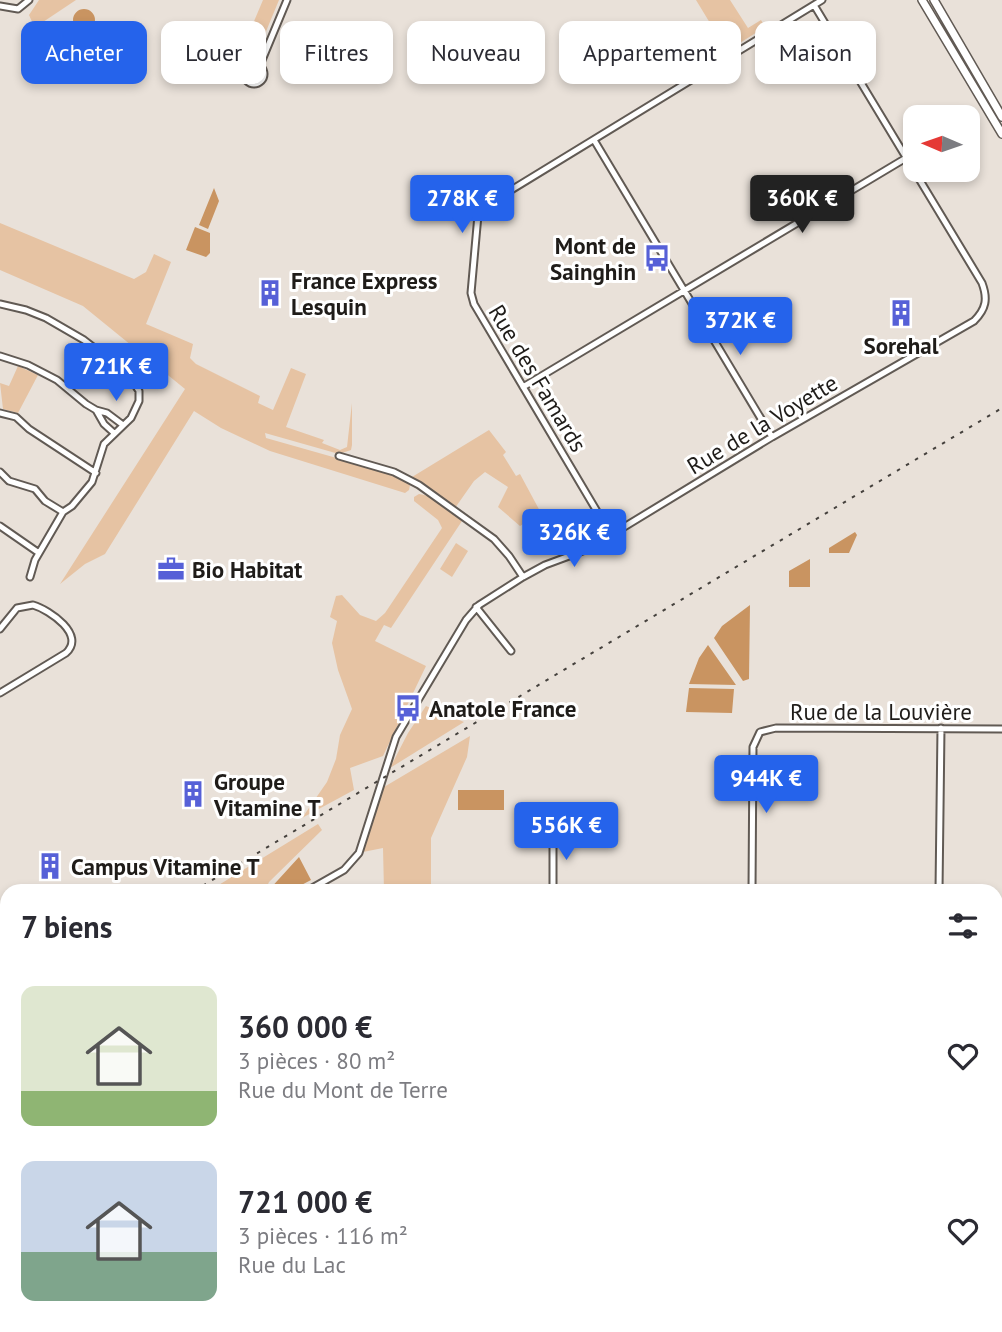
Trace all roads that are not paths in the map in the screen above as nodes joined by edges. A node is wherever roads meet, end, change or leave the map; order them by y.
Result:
1 (0, 0) edge
2 (29, 0) edge
3 (287, 0) edge
4 (822, 0) edge
5 (922, 0) edge
6 (936, 0) edge
7 (814, 5) junction
8 (3, 6) edge
9 (266, 51) edge
10 (260, 65) joint
11 (1002, 117) edge
12 (1002, 134) edge
13 (594, 140) junction
14 (903, 155) edge
15 (903, 159) edge
16 (920, 182) edge
17 (684, 290) junction
18 (0, 304) edge
19 (0, 356) edge
20 (523, 387) junction
21 (96, 410) junction
22 (0, 413) edge
23 (123, 425) junction
24 (114, 433) junction
25 (772, 437) junction
26 (338, 456) dead end
27 (0, 472) edge
28 (96, 472) junction
29 (63, 512) junction
30 (0, 526) edge
31 (611, 535) junction
32 (39, 553) junction
33 (30, 577) dead end
34 (523, 577) junction
35 (476, 607) junction
36 (0, 629) edge
37 (511, 651) dead end
38 (0, 693) edge
39 (941, 728) junction
40 (1002, 729) edge
41 (553, 834) dead end
42 (319, 884) edge
43 (553, 884) edge
44 (752, 884) edge
45 (939, 884) edge

1 - 8 street
2 - 8 street
3 - 9 street
4 - 7 street, Rue des Famards
5 - 12 main road
6 - 11 main road
7 - 13 street, Rue des Famards
7 - 14 street
10 - 10 street
13 - 17 street
13 - 20 street, Rue des Famards
15 - 17 street
16 - 25 street, Rue de la Voyette
17 - 20 street
17 - 25 street
18 - 23 street
19 - 21 street
20 - 31 street, Rue des Famards
21 - 23 street
21 - 24 street
22 - 28 street
23 - 24 street
24 - 28 street
25 - 31 street, Rue de la Voyette
26 - 34 street
27 - 29 street
28 - 29 street
29 - 32 street
30 - 32 street
31 - 34 street, Rue de la Voyette
32 - 33 street
34 - 35 street, Rue de la Voyette
35 - 37 street
35 - 42 street
36 - 38 street
39 - 40 street, Rue de la Louvière
39 - 44 street, Rue de la Louvière
39 - 45 street
41 - 43 street

